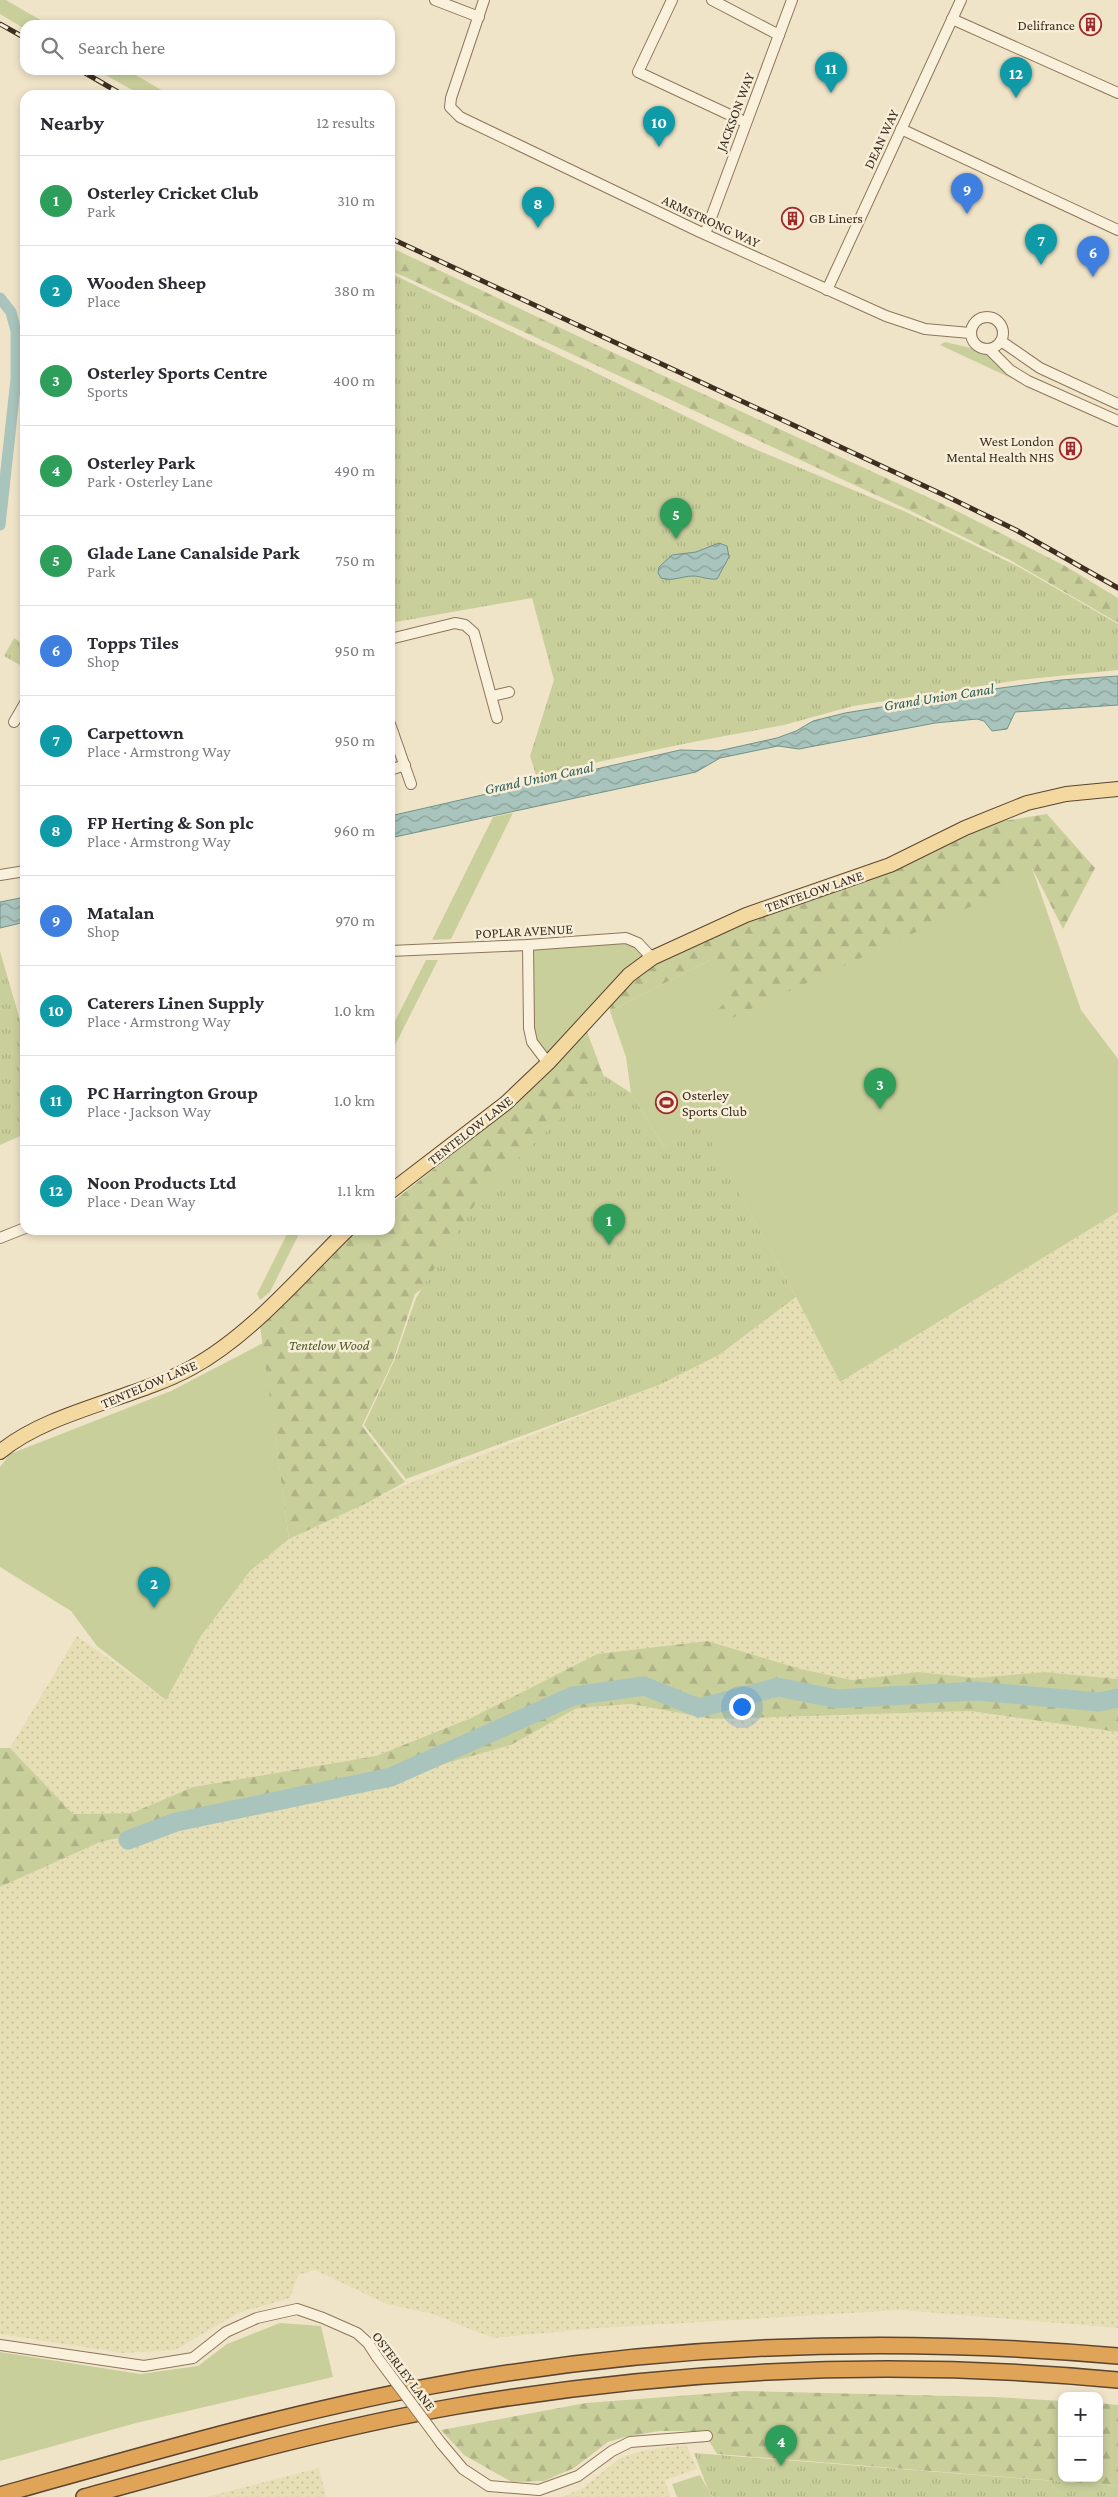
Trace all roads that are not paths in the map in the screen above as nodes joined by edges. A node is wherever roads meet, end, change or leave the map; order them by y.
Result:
1 (435, 0) edge
2 (484, 0) edge
3 (672, 0) edge
4 (712, 0) edge
5 (792, 0) edge
6 (961, 0) edge
7 (479, 17) junction
8 (952, 19) junction
9 (779, 35) junction
10 (1118, 93) edge
11 (746, 122) junction
12 (901, 129) junction
13 (1118, 230) edge
14 (704, 234) junction
15 (827, 290) junction
16 (970, 333) junction
17 (1001, 341) junction
18 (989, 350) junction
19 (1118, 404) edge
20 (1118, 421) edge
21 (395, 638) edge
22 (509, 692) dead end
23 (492, 696) junction
24 (20, 712) edge
25 (497, 718) dead end
26 (14, 722) dead end
27 (395, 738) edge
28 (405, 765) junction
29 (395, 768) edge
30 (411, 784) dead end
31 (1118, 789) edge
32 (20, 872) edge
33 (0, 875) edge
34 (528, 945) junction
35 (395, 951) edge
36 (652, 958) junction
37 (548, 1063) junction
38 (395, 1188) edge
39 (20, 1230) edge
40 (342, 1235) edge
41 (0, 1238) edge
42 (0, 1452) edge
43 (0, 2345) edge
44 (1118, 2356) edge
45 (1118, 2380) edge
46 (707, 2436) dead end
47 (0, 2495) edge
48 (84, 2497) edge

1 - 7 street
2 - 7 street
3 - 11 street
4 - 9 street
5 - 9 street, JACKSON WAY
6 - 8 street, DEAN WAY
7 - 14 street, ARMSTRONG WAY
8 - 10 street
8 - 12 street, DEAN WAY
9 - 11 street, JACKSON WAY
11 - 14 street, JACKSON WAY
12 - 13 street
12 - 15 street, DEAN WAY
14 - 15 street, ARMSTRONG WAY
15 - 16 street, ARMSTRONG WAY
16 - 17 street
16 - 18 street
17 - 18 street
17 - 19 street
18 - 20 street
21 - 23 street
22 - 23 street
23 - 25 street
24 - 26 street
27 - 28 street
28 - 29 street
28 - 30 street
31 - 36 main road, TENTELOW LANE
32 - 33 street
34 - 35 street, POPLAR AVENUE
34 - 36 street, POPLAR AVENUE
34 - 37 street
36 - 37 main road, TENTELOW LANE
37 - 38 main road, TENTELOW LANE
39 - 41 street
40 - 42 main road, TENTELOW LANE
43 - 46 street, OSTERLEY LANE, bridge
44 - 47 highway
45 - 48 highway

